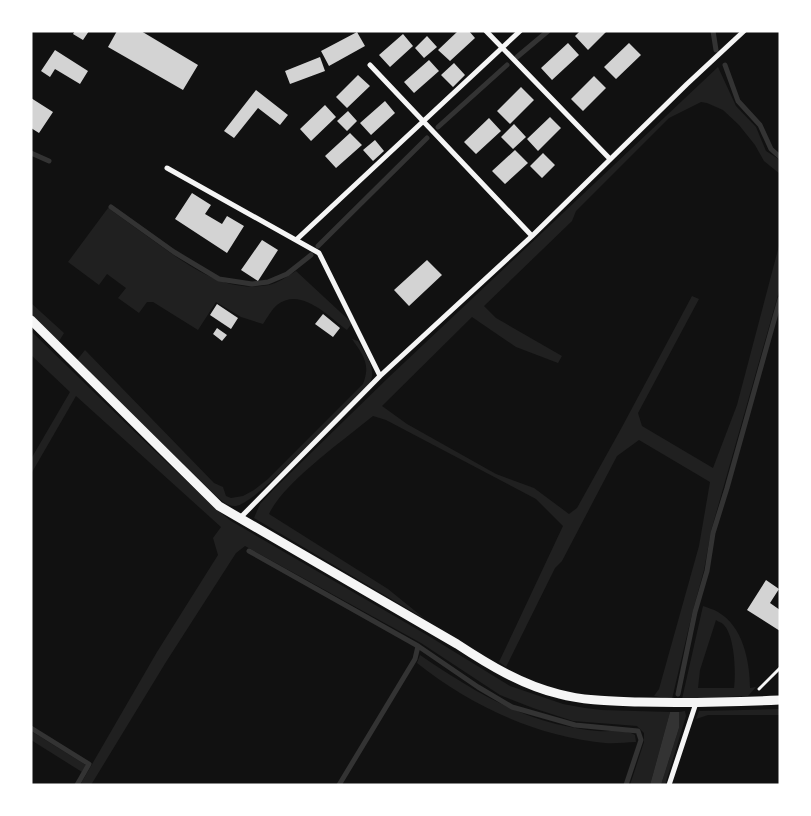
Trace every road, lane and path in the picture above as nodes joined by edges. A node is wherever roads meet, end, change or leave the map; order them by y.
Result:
1 (486, 31) edge
2 (520, 31) edge
3 (744, 31) edge
4 (501, 48) junction
5 (370, 66) dead end
6 (423, 121) junction
7 (610, 159) junction
8 (167, 168) dead end
9 (532, 236) junction
10 (296, 240) junction
11 (31, 320) edge
12 (380, 376) junction
13 (240, 518) junction
14 (780, 668) edge
15 (780, 700) edge
16 (750, 701) junction
17 (696, 703) junction
18 (669, 785) edge

1 - 4 street
2 - 4 street
3 - 7 street
4 - 6 street
4 - 7 street
5 - 6 street
6 - 9 street
6 - 10 street
7 - 9 street
8 - 10 street
9 - 12 street
10 - 12 street
11 - 13 street
12 - 13 street
13 - 17 street
14 - 16 path
15 - 16 street
16 - 17 street
17 - 18 street

